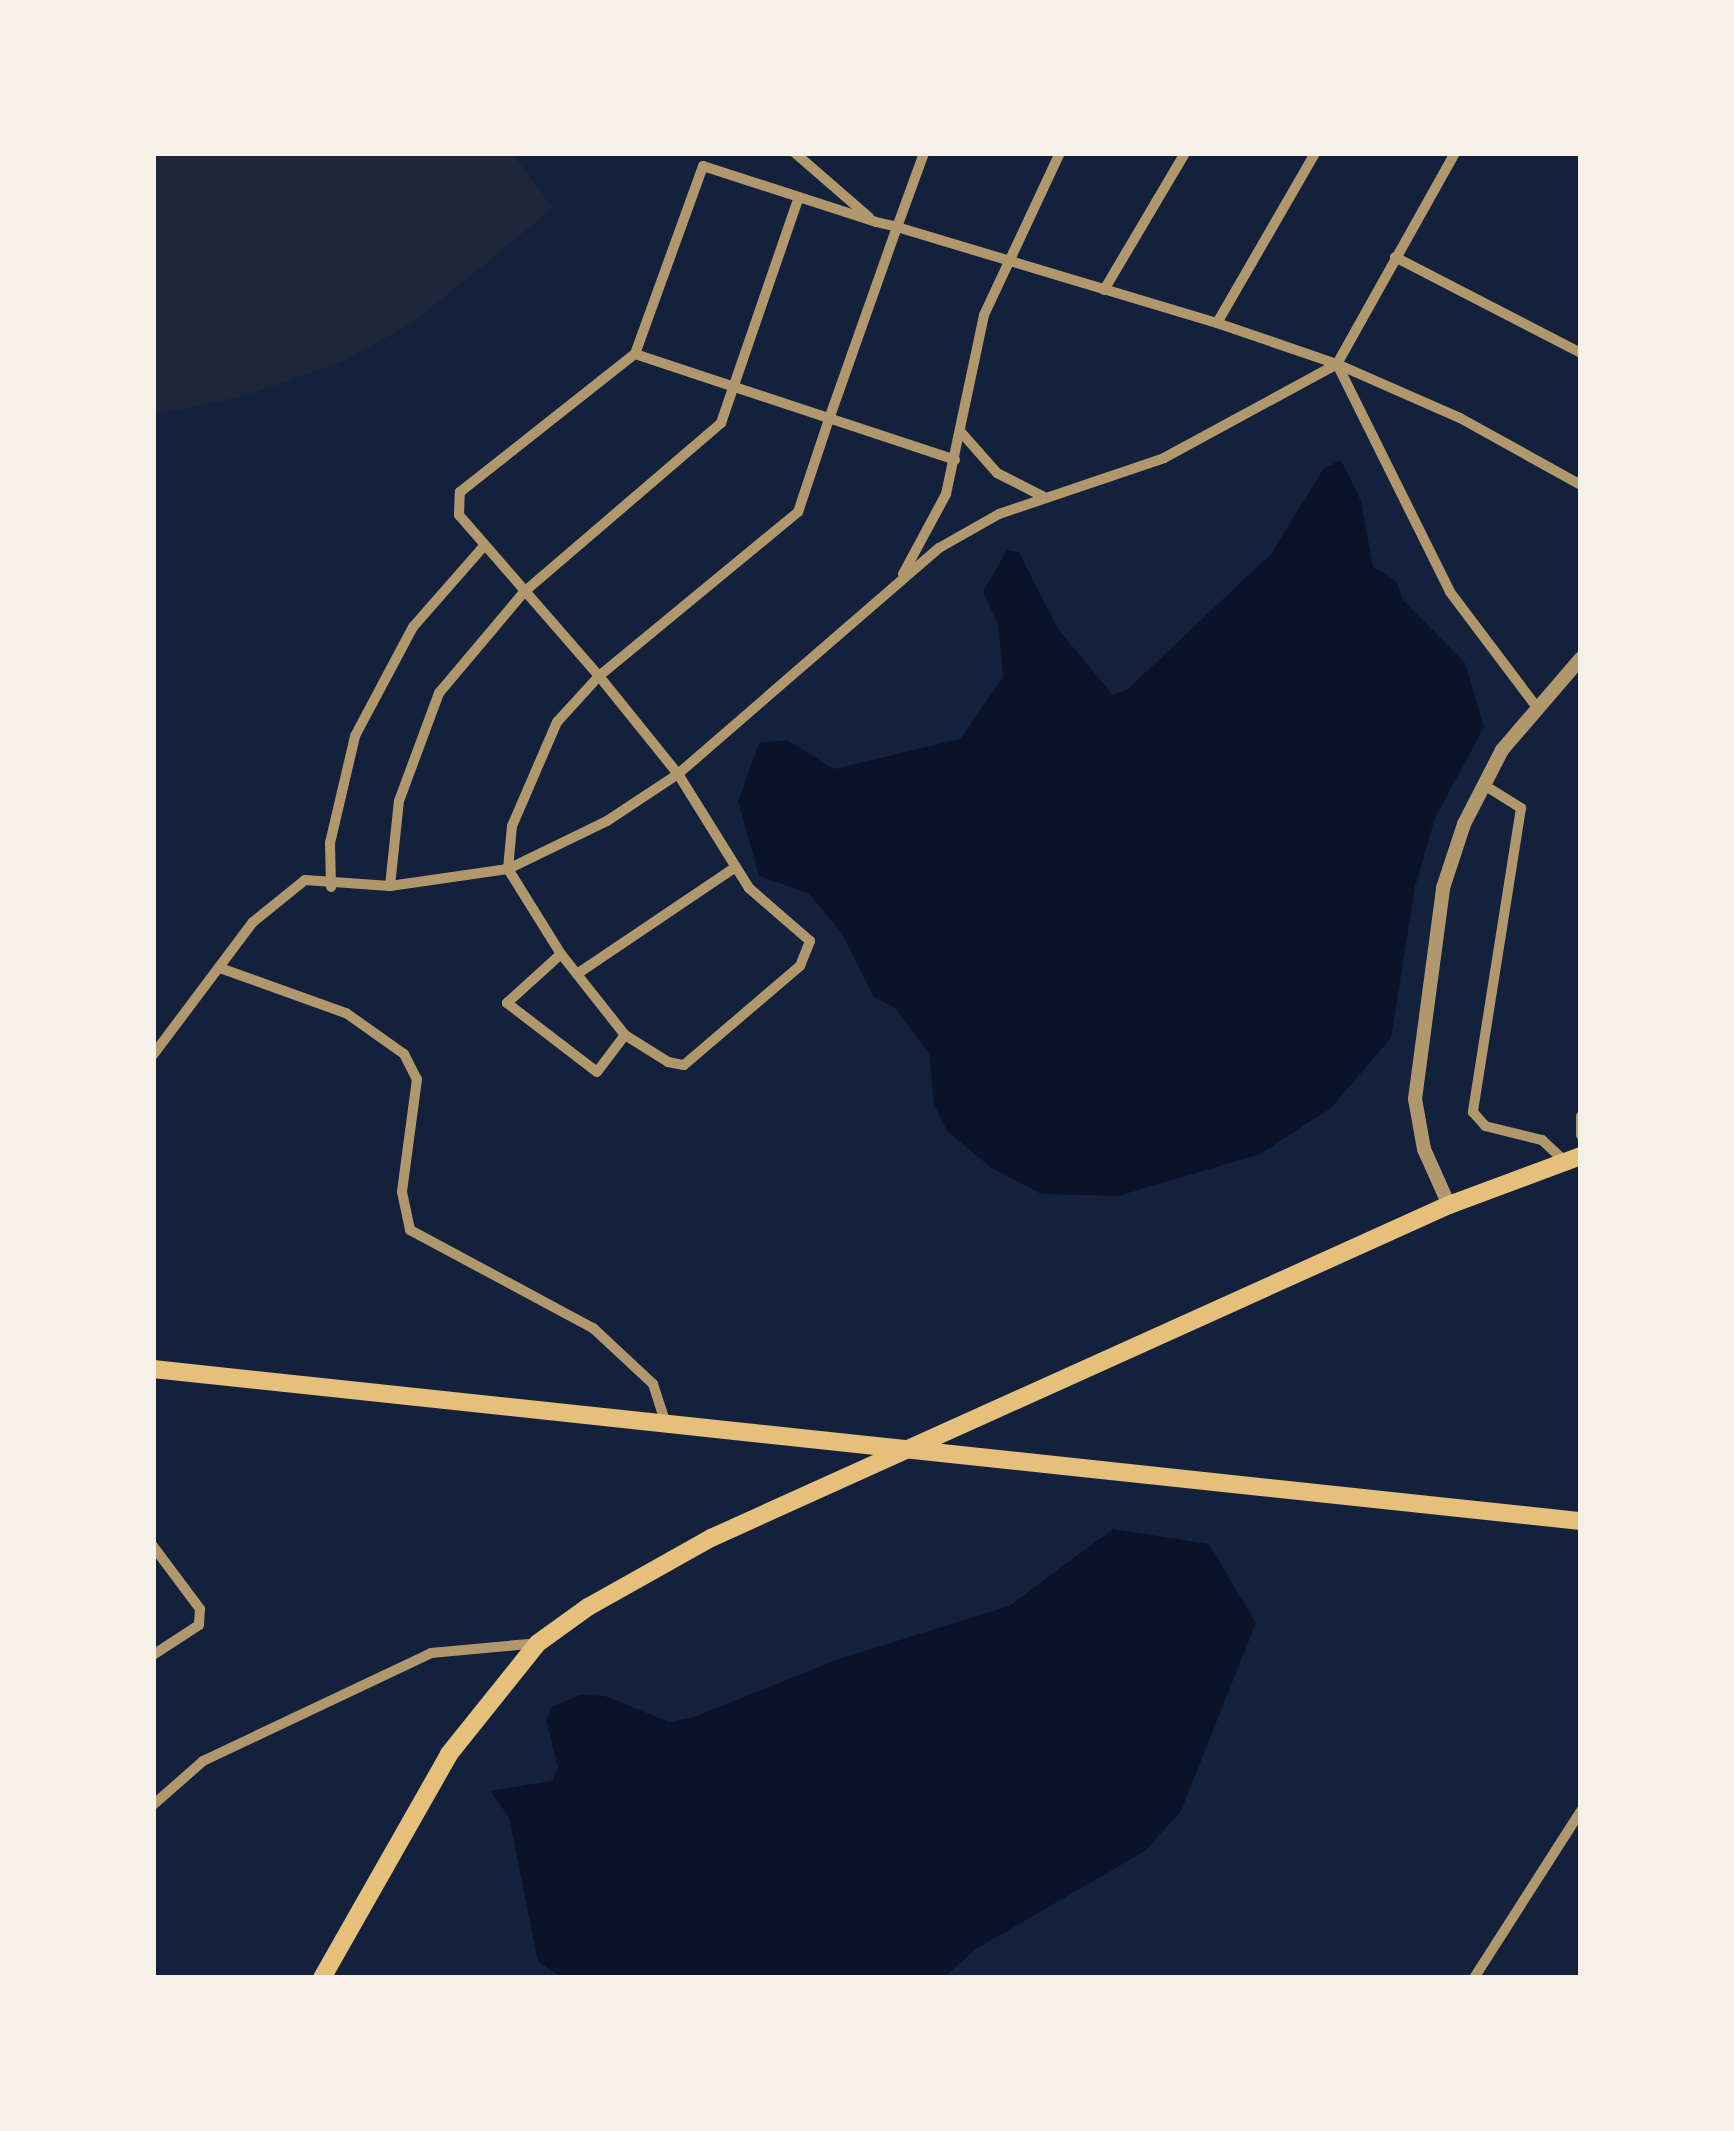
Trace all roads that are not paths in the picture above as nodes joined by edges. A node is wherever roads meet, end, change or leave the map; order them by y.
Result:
1 (795, 153) edge
2 (924, 153) edge
3 (1060, 153) edge
4 (1185, 153) edge
5 (1315, 153) edge
6 (1455, 153) edge
7 (799, 197) junction
8 (876, 222) junction
9 (897, 227) junction
10 (1395, 257) junction
11 (1008, 261) junction
12 (1104, 290) junction
13 (1217, 323) junction
14 (1581, 353) edge
15 (635, 354) junction
16 (1337, 364) junction
17 (735, 386) junction
18 (830, 416) junction
19 (960, 430) junction
20 (955, 460) junction
21 (1581, 485) edge
22 (1046, 498) junction
23 (483, 547) junction
24 (901, 578) junction
25 (524, 592) junction
26 (1581, 658) edge
27 (599, 676) junction
28 (1536, 706) junction
29 (678, 774) junction
30 (1484, 785) junction
31 (734, 868) junction
32 (508, 869) junction
33 (331, 886) junction
34 (390, 886) junction
35 (561, 955) junction
36 (220, 968) junction
37 (577, 974) junction
38 (625, 1035) junction
39 (153, 1055) edge
40 (1581, 1116) edge
41 (1581, 1136) edge
42 (1573, 1159) edge
43 (1449, 1205) junction
44 (153, 1369) edge
45 (665, 1421) junction
46 (915, 1448) junction
47 (1581, 1521) edge
48 (153, 1546) edge
49 (538, 1642) junction
50 (153, 1654) edge
51 (153, 1805) edge
52 (1581, 1811) edge
53 (322, 1978) edge
54 (1474, 1978) edge

1 - 8 street
2 - 9 street
3 - 11 street
4 - 12 street
5 - 13 street
6 - 10 street
7 - 8 street
7 - 15 street
7 - 17 street
8 - 9 street
9 - 11 street
9 - 18 street
10 - 14 street
10 - 16 street
11 - 12 street
11 - 19 street
12 - 13 street
13 - 16 street
15 - 17 street
15 - 23 street
16 - 21 street
16 - 22 street
16 - 28 street
17 - 18 street
17 - 25 street
18 - 20 street
18 - 27 street
19 - 20 street
19 - 22 street
20 - 24 street
22 - 24 street
23 - 25 street
23 - 33 street
24 - 29 street
25 - 27 street
25 - 34 street
26 - 28 street
27 - 29 street
27 - 32 street
28 - 30 street
29 - 31 street
29 - 32 street
30 - 42 street
30 - 43 street
31 - 37 street
31 - 38 street
32 - 34 street
32 - 35 street
33 - 34 street
33 - 36 street
35 - 37 street
35 - 38 street
36 - 39 street
36 - 45 street
37 - 38 street
40 - 41 street
42 - 43 main road
43 - 46 main road
44 - 45 main road
45 - 46 main road
46 - 47 main road
46 - 49 main road
48 - 50 street
49 - 51 street
49 - 53 main road
52 - 54 street

